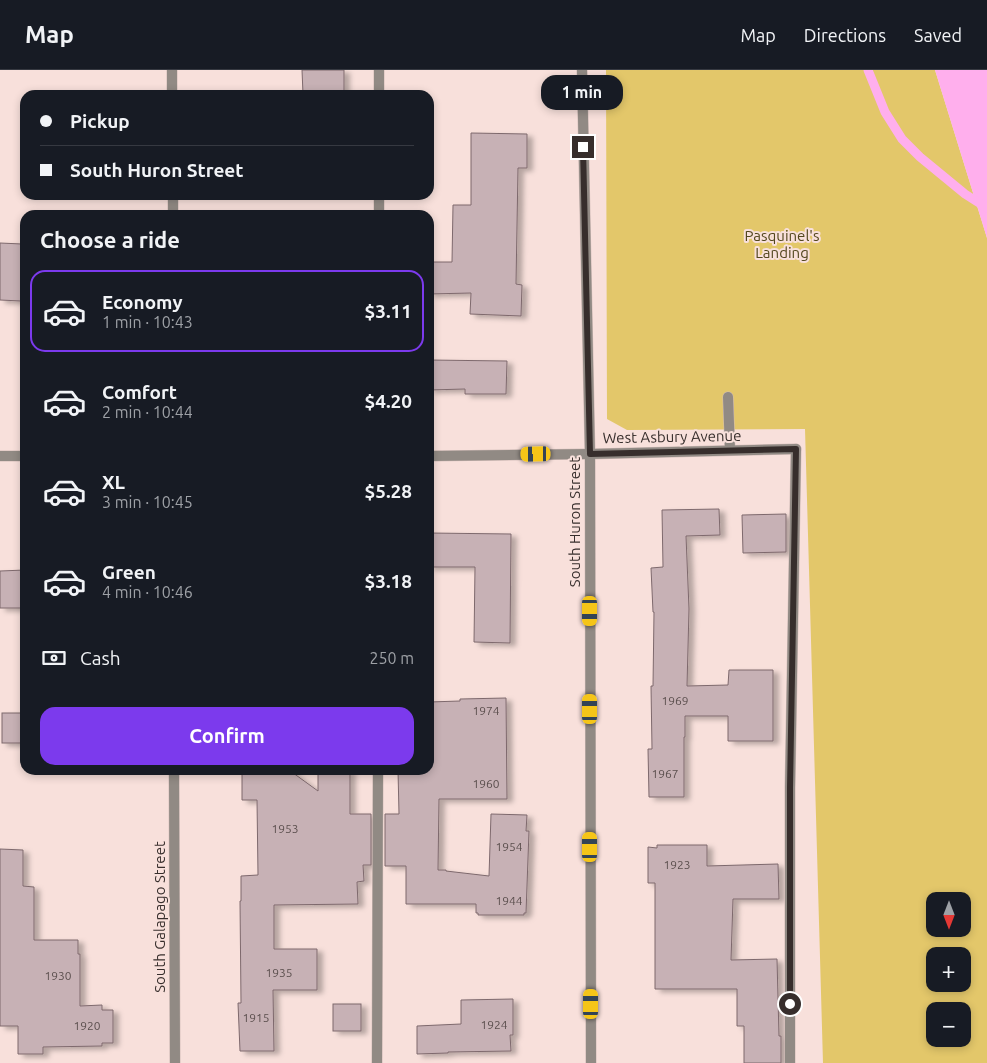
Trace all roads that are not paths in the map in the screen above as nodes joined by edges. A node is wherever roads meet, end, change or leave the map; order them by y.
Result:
1 (172, 70) edge
2 (379, 70) edge
3 (582, 70) edge
4 (172, 90) edge
5 (379, 90) edge
6 (728, 398) dead end
7 (730, 450) junction
8 (590, 454) junction
9 (0, 456) edge
10 (20, 456) edge
11 (434, 456) edge
12 (174, 775) edge
13 (378, 775) edge
14 (175, 1063) edge
15 (377, 1063) edge
16 (591, 1063) edge
17 (790, 1063) edge

1 - 4 street
2 - 5 street
3 - 8 street, South Huron Street
6 - 7 street
7 - 8 street, West Asbury Avenue
7 - 17 street, West Asbury Avenue
8 - 11 street, West Asbury Avenue
8 - 16 street, South Huron Street
9 - 10 street
12 - 14 street, South Galapago Street
13 - 15 street

